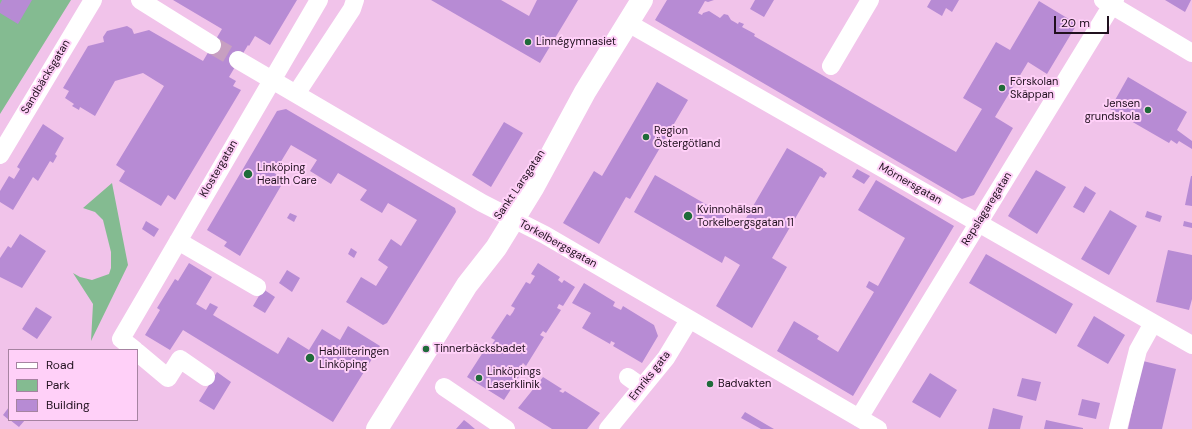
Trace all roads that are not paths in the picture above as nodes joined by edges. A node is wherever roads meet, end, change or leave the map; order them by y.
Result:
1 (93, 0) edge
2 (140, 0) edge
3 (319, 0) edge
4 (355, 0) edge
5 (642, 0) edge
6 (870, 0) edge
7 (1110, 2) edge
8 (628, 23) junction
9 (212, 45) tunnel mouth
10 (1192, 53) edge
11 (238, 60) tunnel mouth
12 (832, 66) dead end
13 (271, 80) junction
14 (296, 94) junction
15 (0, 155) edge
16 (507, 217) junction
17 (978, 224) junction
18 (178, 241) junction
19 (258, 287) dead end
20 (689, 320) junction
21 (1153, 323) junction
22 (1192, 345) edge
23 (134, 349) edge
24 (138, 353) edge
25 (206, 376) dead end
26 (444, 387) dead end
27 (859, 418) junction
28 (378, 429) edge
29 (506, 429) edge
30 (608, 429) edge
31 (878, 429) edge
32 (1118, 429) edge

1 - 15 street, Sandbäcksgatan
2 - 9 street
3 - 13 street, Klostergatan
4 - 14 street
5 - 8 main road, Sankt Larsgatan
6 - 12 street
7 - 10 street
7 - 17 street, Repslagaregatan
8 - 16 main road, Sankt Larsgatan
8 - 17 street, Mörnersgatan
11 - 13 street, Torkelbergsgatan
13 - 14 street, Torkelbergsgatan
13 - 18 street, Klostergatan
14 - 16 street, Torkelbergsgatan
16 - 20 street, Torkelbergsgatan
16 - 28 main road, Sankt Larsgatan
17 - 21 street, Mörnersgatan
17 - 27 street, Repslagaregatan
18 - 19 street
18 - 23 street, Klostergatan
20 - 27 street, Torkelbergsgatan
20 - 30 street, Emriks gata
21 - 22 street, Mörnersgatan
21 - 32 street
24 - 25 street
26 - 29 street
27 - 31 street, Torkelbergsgatan

